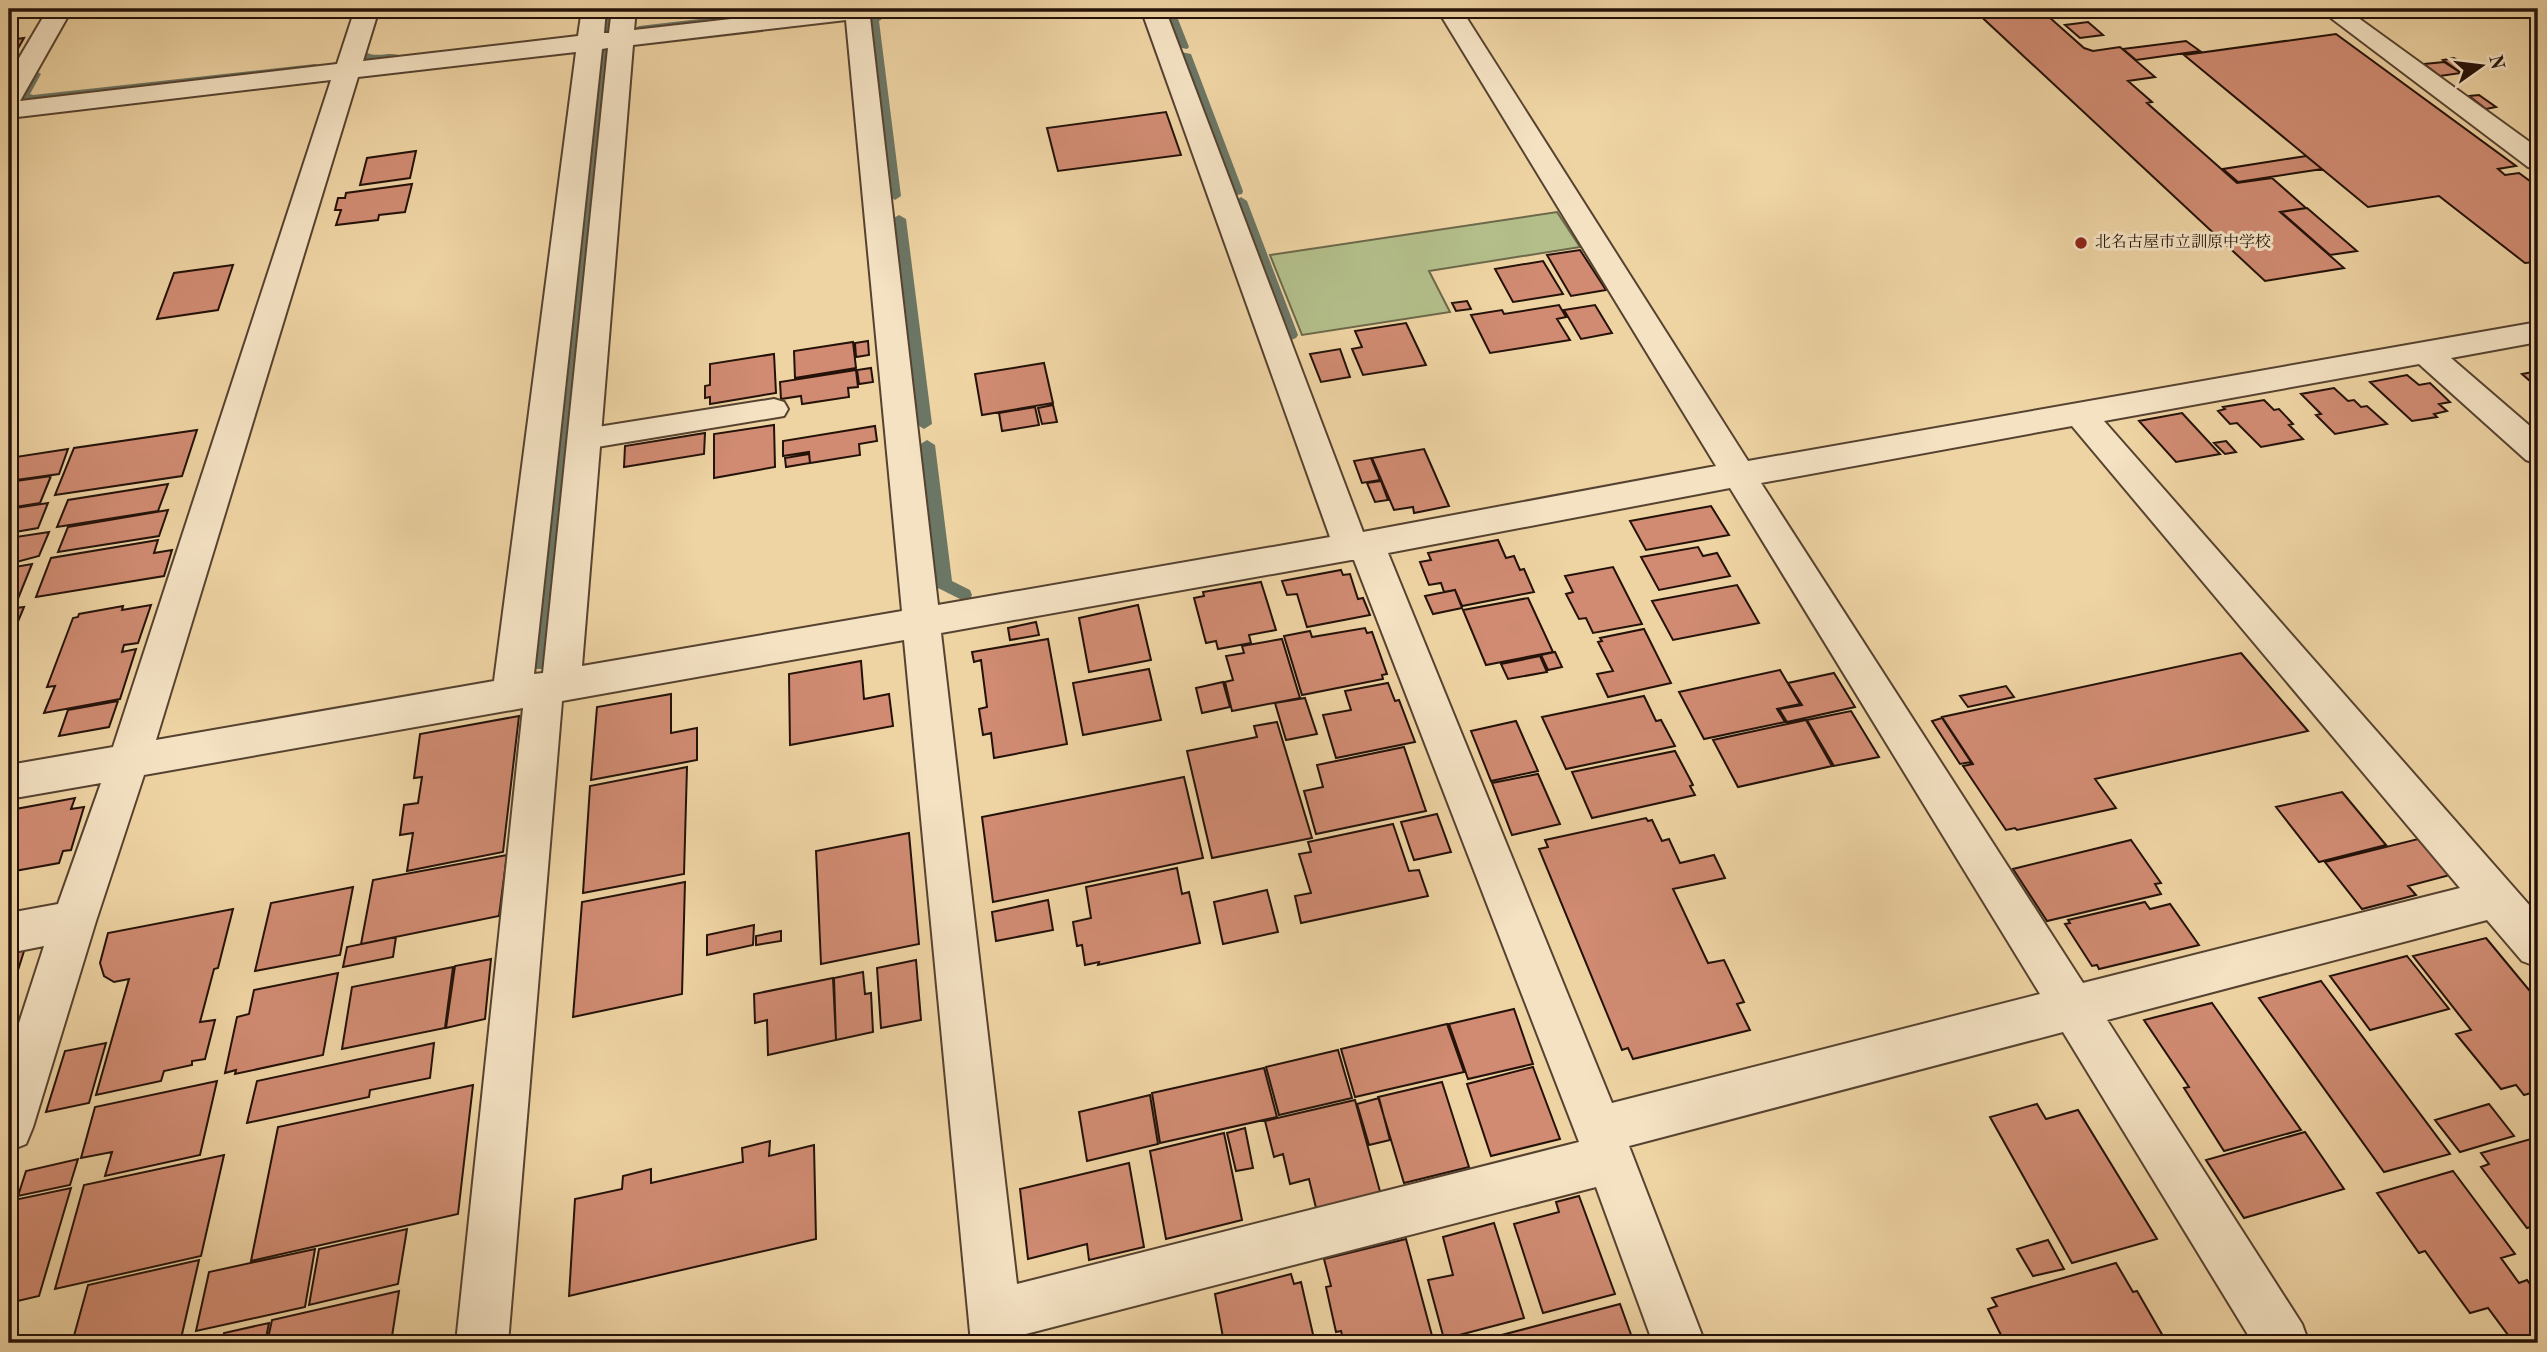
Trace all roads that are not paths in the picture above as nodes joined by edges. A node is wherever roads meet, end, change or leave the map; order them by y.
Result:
1 (60, 9) edge
2 (367, 9) edge
3 (594, 9) edge
4 (1153, 9) edge
5 (1449, 9) edge
6 (2331, 9) edge
7 (864, 10) edge
8 (623, 24) edge
9 (590, 42) junction
10 (348, 70) junction
11 (9, 97) edge
12 (9, 110) edge
13 (2538, 162) edge
14 (2538, 332) edge
15 (2425, 352) junction
16 (774, 409) dead end
17 (2080, 414) junction
18 (585, 439) junction
19 (2538, 452) edge
20 (1737, 475) junction
21 (1359, 546) junction
22 (923, 621) junction
23 (539, 689) junction
24 (129, 761) junction
25 (9, 782) edge
26 (2496, 898) junction
27 (74, 921) junction
28 (9, 933) edge
29 (2538, 947) edge
30 (2074, 1006) junction
31 (9, 1127) edge
32 (1604, 1144) junction
33 (996, 1330) edge
34 (482, 1343) edge
35 (1679, 1343) edge
36 (2283, 1343) edge

1 - 11 street
2 - 10 street
3 - 9 street
4 - 21 street
5 - 20 street
6 - 13 street
7 - 8 street
7 - 22 street
8 - 9 street
8 - 18 street
9 - 10 street
9 - 23 street
10 - 12 street
10 - 24 street
14 - 15 street
15 - 17 street
15 - 19 street
16 - 18 lane
17 - 20 street
17 - 26 street
18 - 23 street
20 - 21 street
20 - 30 street
21 - 22 street
21 - 32 street
22 - 23 street
22 - 33 street
23 - 24 street
23 - 34 street
24 - 25 street
24 - 27 street
26 - 29 street
26 - 30 street
27 - 28 street
27 - 31 street
30 - 32 street
30 - 36 street
32 - 33 street
32 - 35 street

